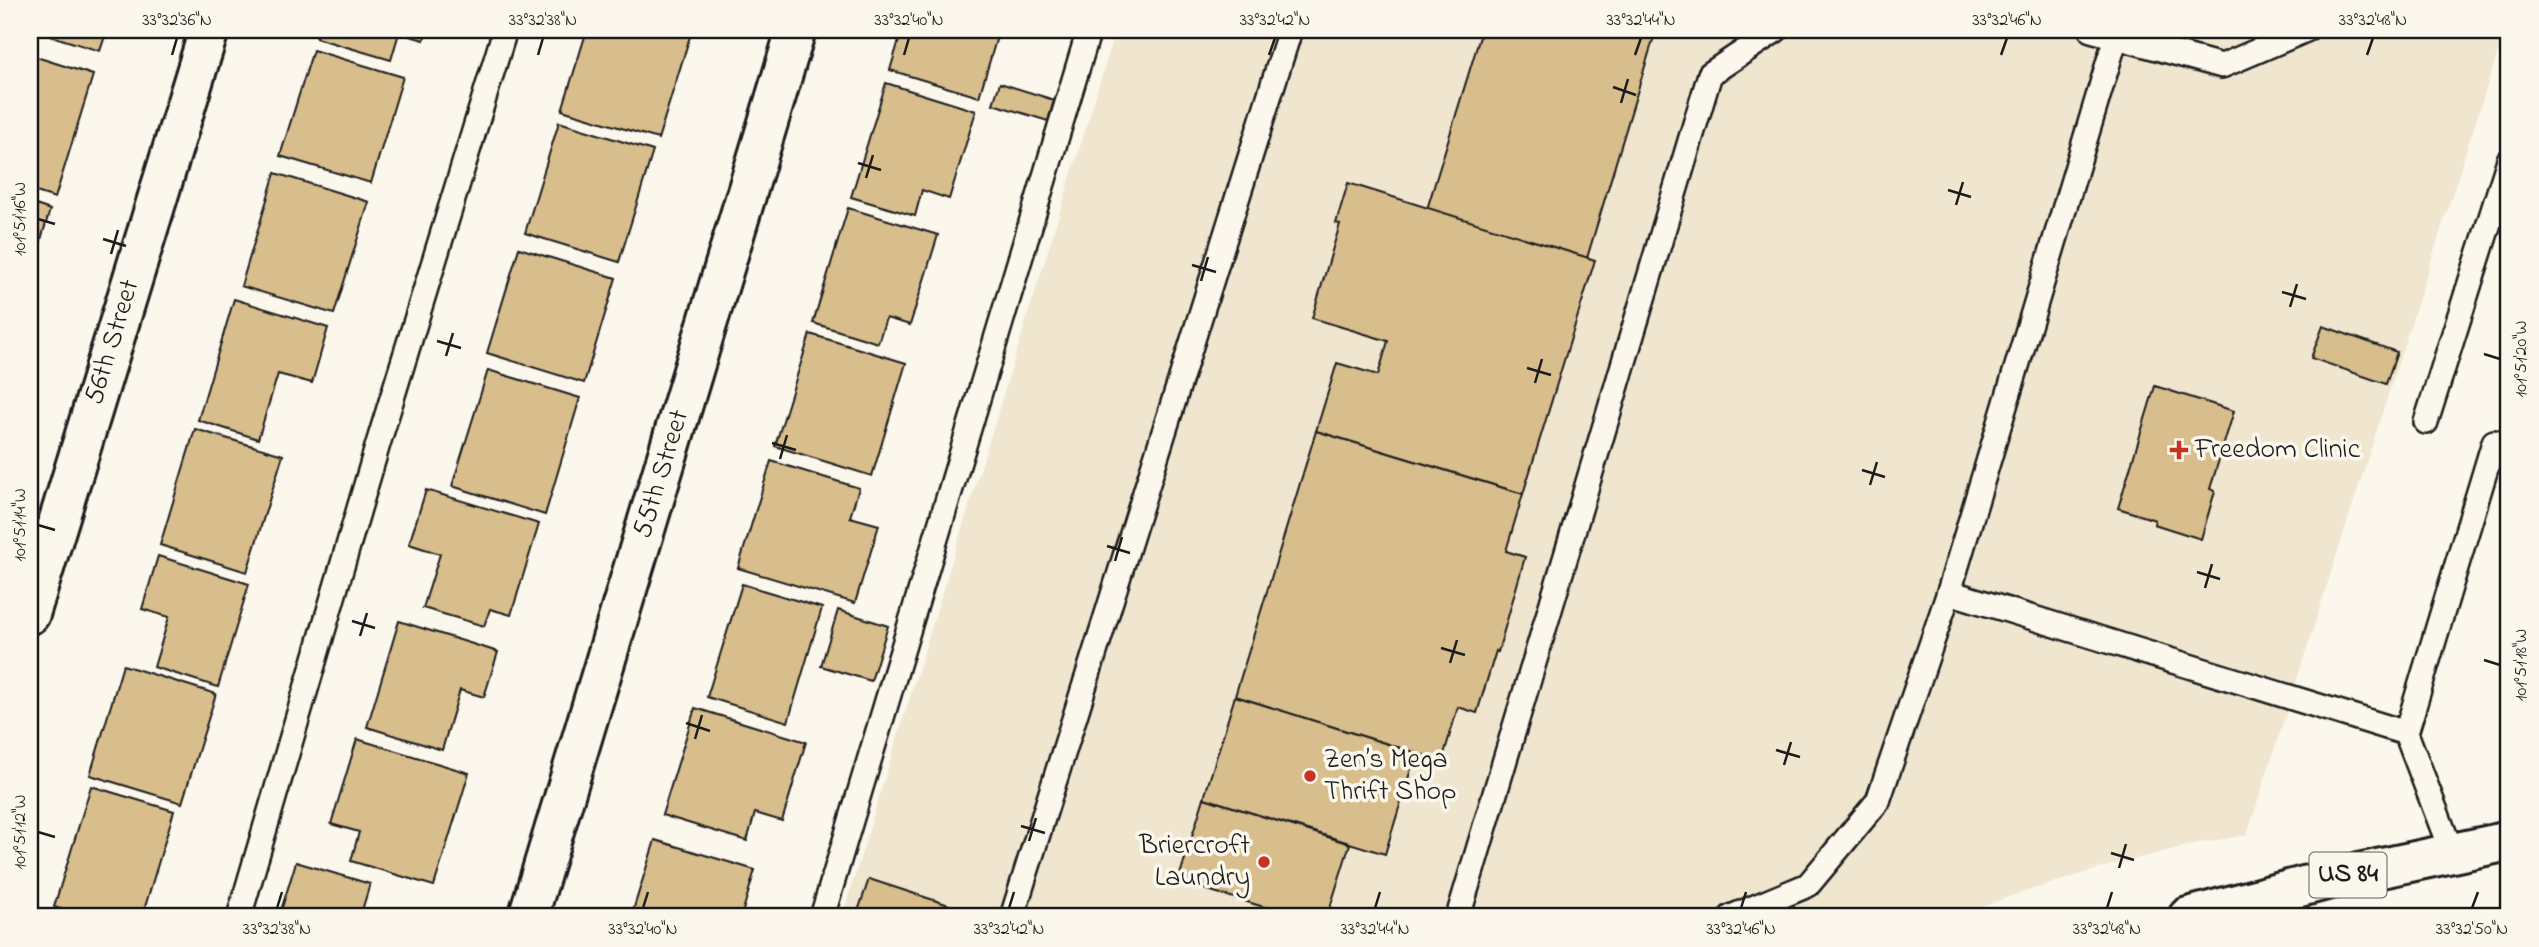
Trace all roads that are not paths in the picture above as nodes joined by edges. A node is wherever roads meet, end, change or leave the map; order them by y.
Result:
1 (209, 30) edge
2 (505, 30) edge
3 (796, 30) edge
4 (1090, 30) edge
5 (1290, 30) edge
6 (1776, 30) edge
7 (2091, 30) edge
8 (2306, 30) edge
9 (2116, 37) junction
10 (2509, 160) edge
11 (2426, 422) dead end
12 (2494, 442) dead end
13 (1949, 592) junction
14 (30, 614) edge
15 (2406, 733) junction
16 (2509, 841) edge
17 (2452, 853) junction
18 (2279, 905) edge
19 (239, 917) edge
20 (528, 917) edge
21 (822, 917) edge
22 (1012, 917) edge
23 (1458, 917) edge
24 (1731, 917) edge
25 (2189, 917) edge

1 - 14 main road, 56th Street
2 - 19 lane
3 - 20 main road, 55th Street
4 - 21 lane
5 - 22 lane
6 - 23 lane
7 - 9 lane
8 - 9 lane
9 - 13 lane
10 - 11 lane
12 - 15 lane
13 - 15 lane
13 - 24 lane
15 - 17 lane
16 - 17 main road, US 84
17 - 18 main road, US 84
18 - 25 main road, US 84

